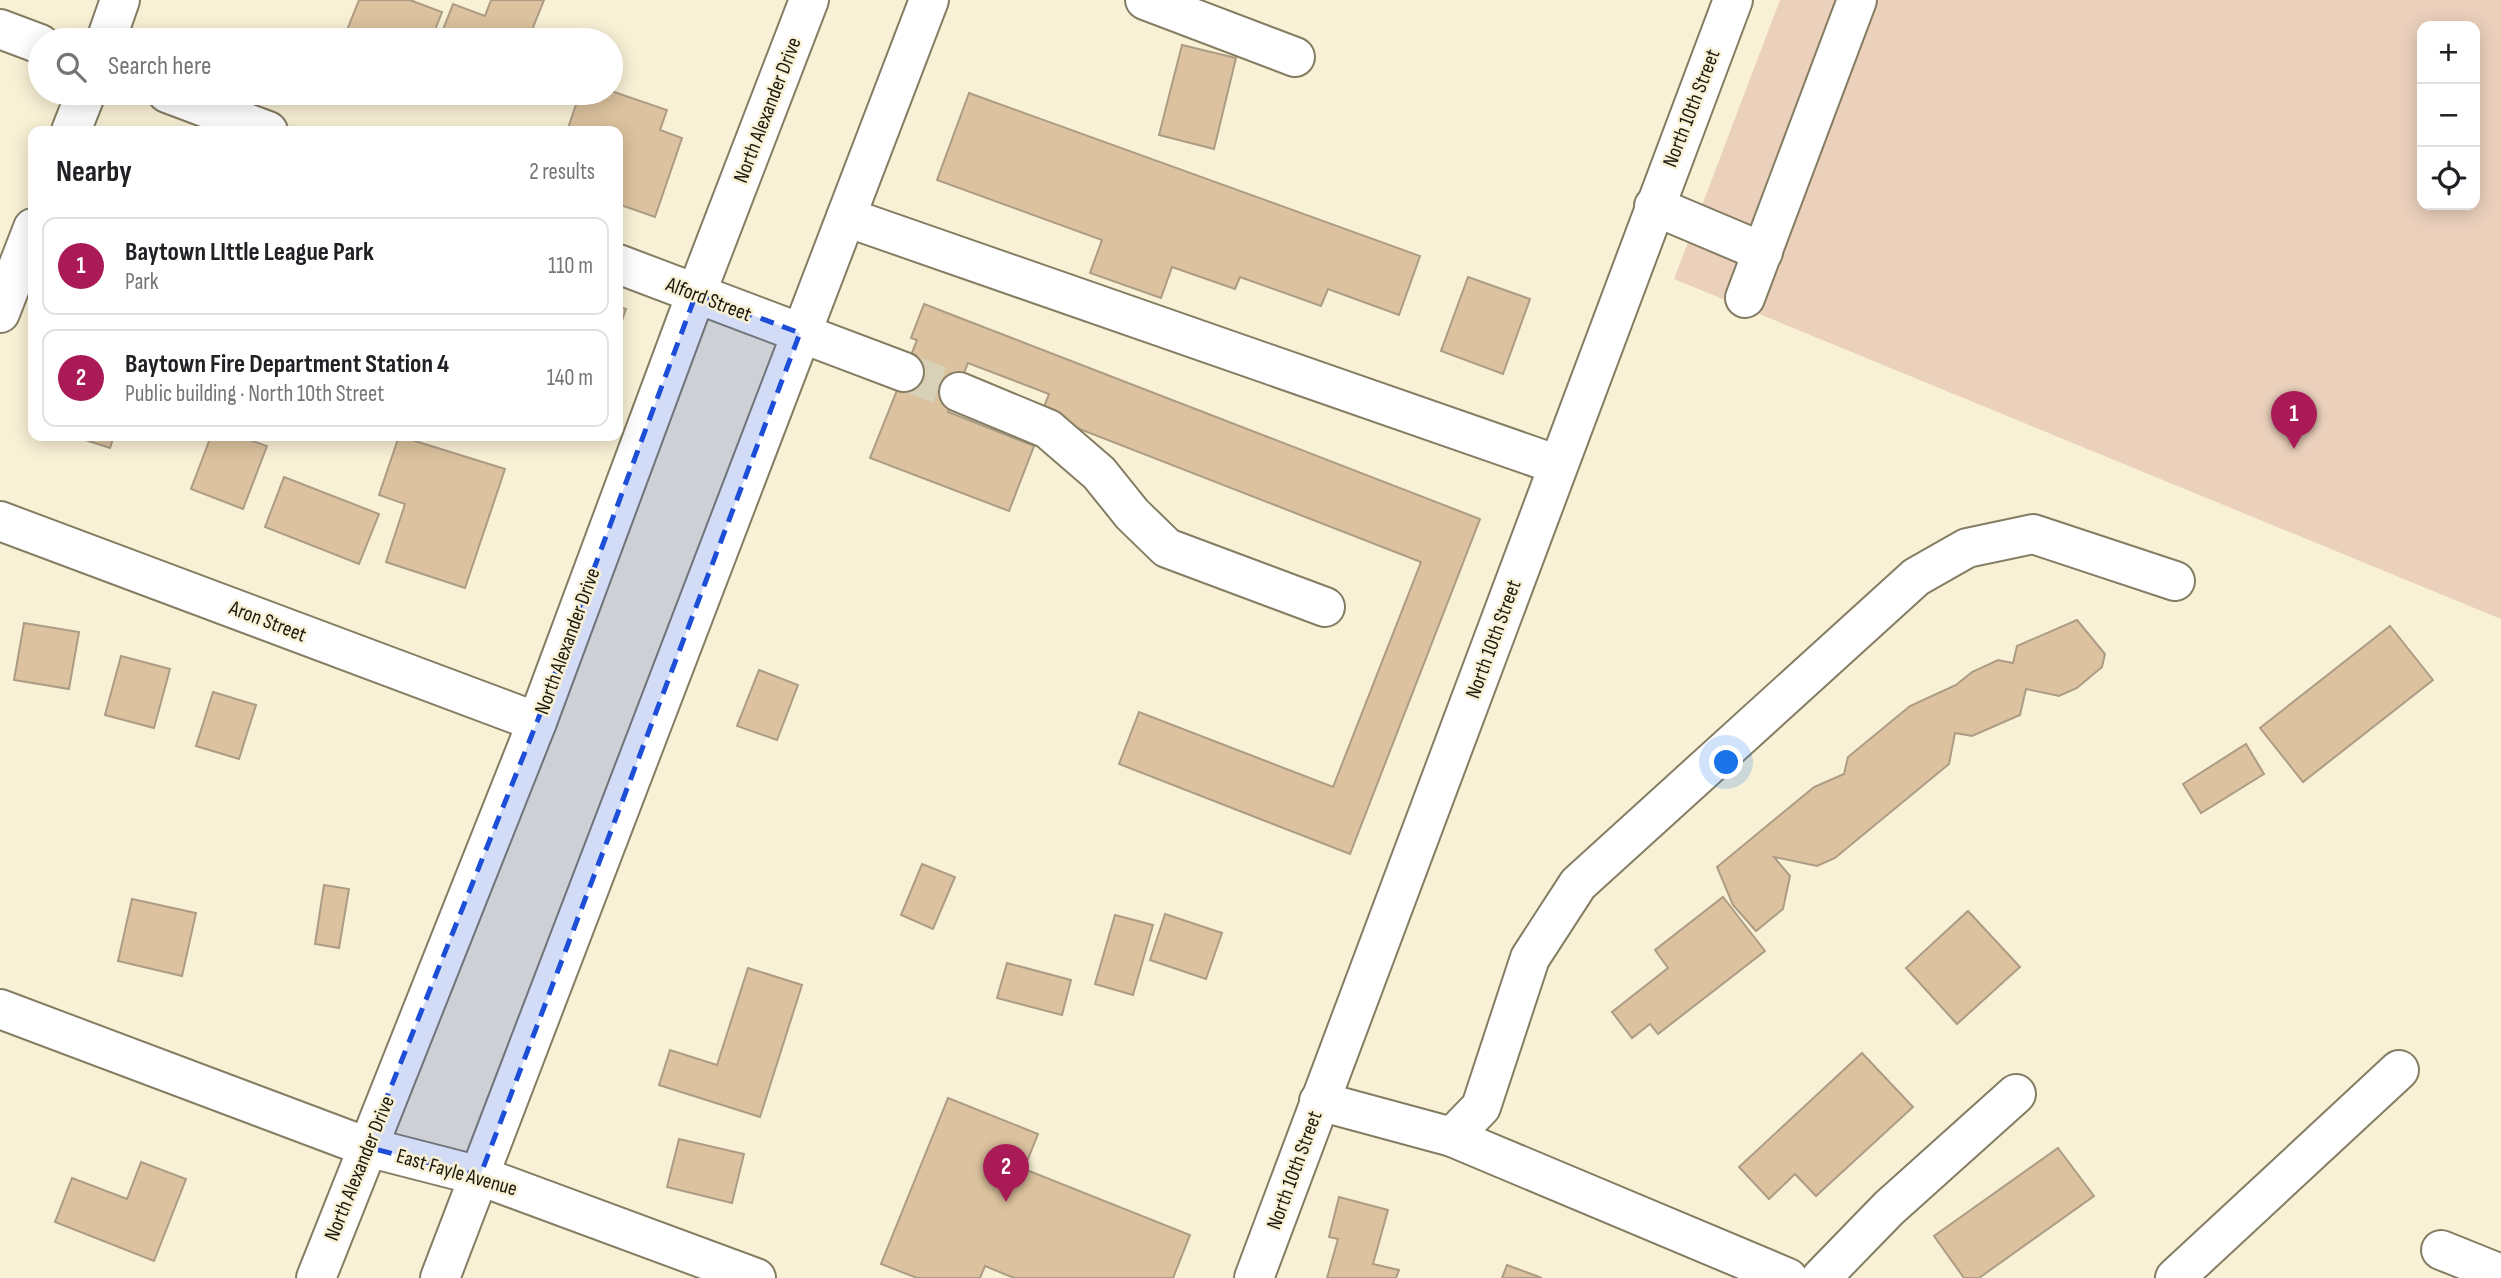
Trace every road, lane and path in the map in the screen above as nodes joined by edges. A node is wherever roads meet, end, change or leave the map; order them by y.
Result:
1 (120, 0) edge
2 (810, 0) edge
3 (929, 0) edge
4 (1144, 0) edge
5 (1732, 0) edge
6 (1857, 0) edge
7 (110, 28) edge
8 (0, 29) edge
9 (28, 40) edge
10 (1295, 57) dead end
11 (81, 105) edge
12 (199, 105) edge
13 (73, 126) edge
14 (255, 126) edge
15 (1654, 206) junction
16 (846, 217) junction
17 (28, 241) edge
18 (1763, 252) junction
19 (623, 266) edge
20 (696, 294) junction
21 (1745, 298) dead end
22 (0, 313) edge
23 (800, 333) junction
24 (904, 372) tunnel mouth
25 (959, 392) tunnel mouth
26 (1558, 464) junction
27 (0, 521) edge
28 (2175, 581) dead end
29 (1325, 607) dead end
30 (537, 722) junction
31 (0, 1009) edge
32 (2399, 1070) dead end
33 (2016, 1094) dead end
34 (1319, 1101) junction
35 (1452, 1137) junction
36 (368, 1147) junction
37 (480, 1176) junction
38 (2441, 1250) dead end
39 (2501, 1274) edge
40 (316, 1278) edge
41 (440, 1278) edge
42 (756, 1278) edge
43 (1254, 1278) edge
44 (1788, 1278) edge
45 (1821, 1278) edge
46 (2175, 1278) edge

1 - 7 street
2 - 20 street, North Alexander Drive
3 - 16 street
4 - 10 street
5 - 15 street, North 10th Street
6 - 18 street
8 - 9 street
11 - 13 street
12 - 14 street
15 - 18 street
15 - 26 street, North 10th Street
16 - 23 street
16 - 26 street
17 - 22 street
18 - 21 street
19 - 20 street, Alford Street
20 - 23 street, Alford Street
20 - 30 street, North Alexander Drive
23 - 24 street, Alford Street
23 - 37 street
25 - 29 street
26 - 34 street, North 10th Street
27 - 30 street, Aron Street
28 - 35 street
30 - 36 street, North Alexander Drive
31 - 36 street, East Fayle Avenue
32 - 46 street
33 - 45 street
34 - 35 street
34 - 43 street, North 10th Street
35 - 44 street
36 - 37 street, East Fayle Avenue
36 - 40 street, North Alexander Drive
37 - 41 street
37 - 42 street, East Fayle Avenue
38 - 39 street

